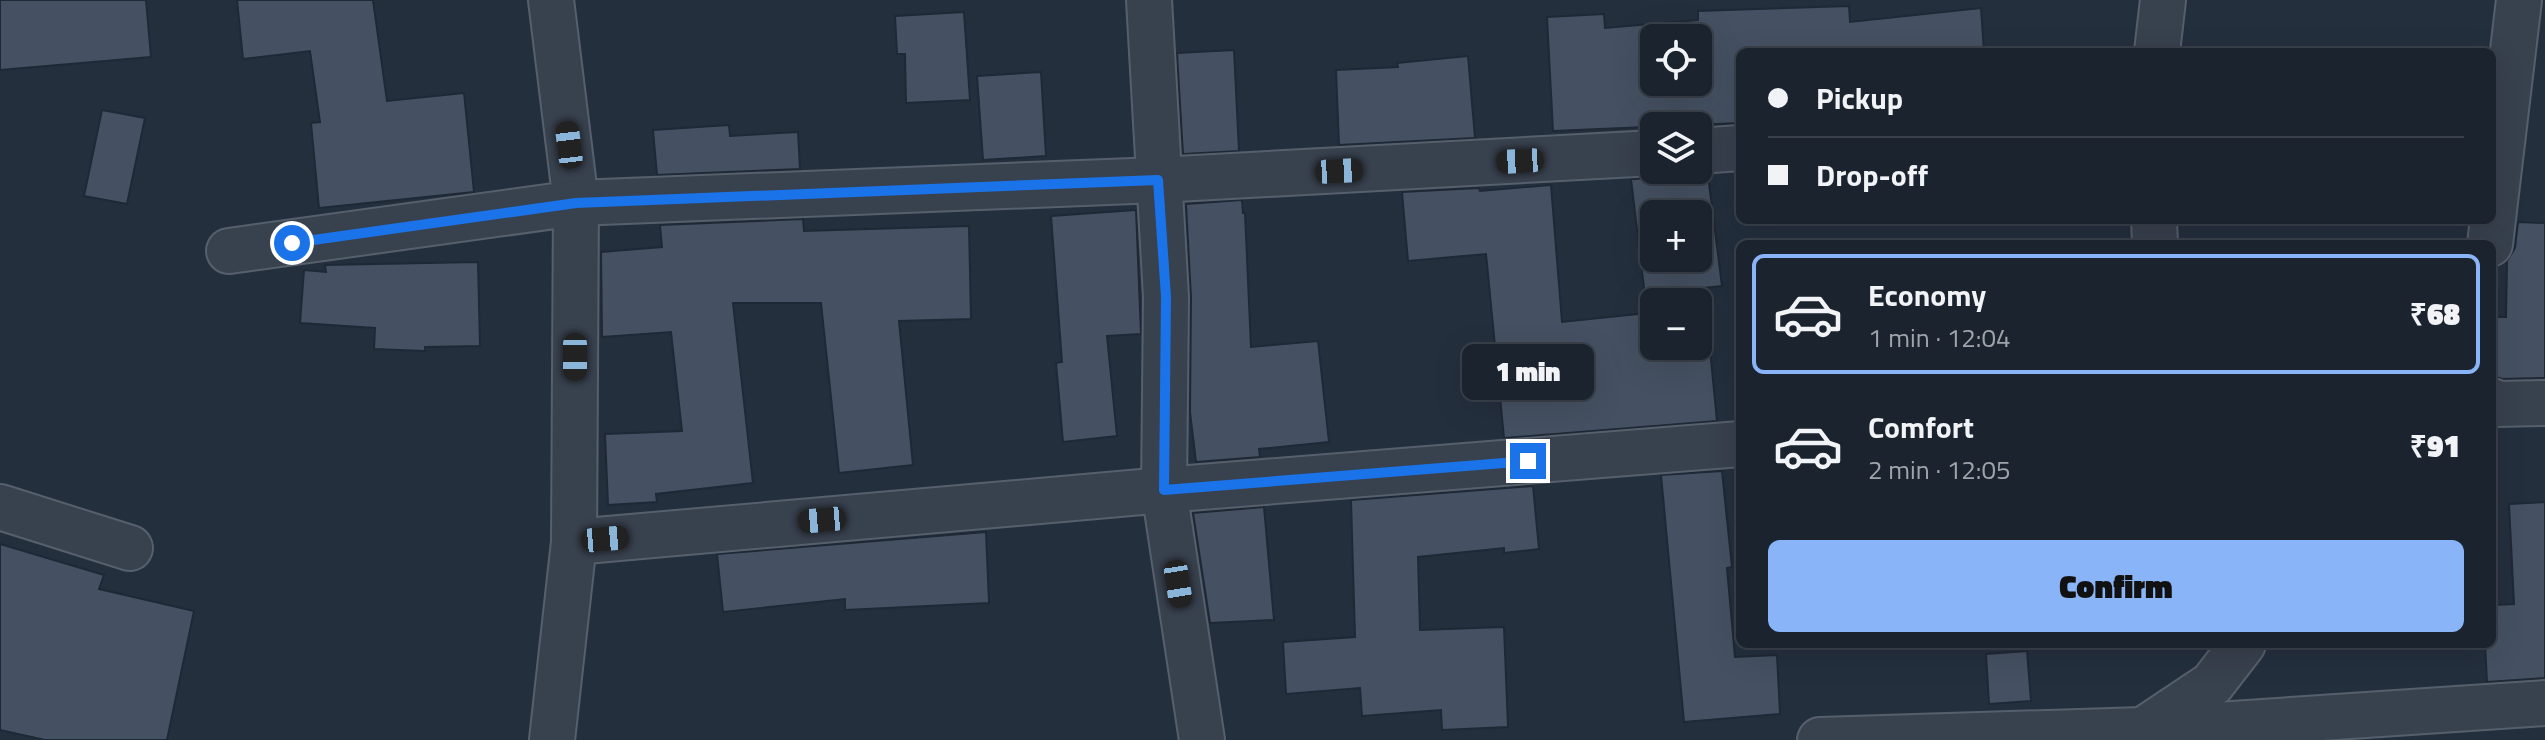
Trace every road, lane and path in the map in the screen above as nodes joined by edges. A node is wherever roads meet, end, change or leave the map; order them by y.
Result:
1 (551, 0) edge
2 (1149, 0) edge
3 (2163, 0) edge
4 (2522, 0) edge
5 (2545, 4) edge
6 (2157, 48) edge
7 (1736, 148) edge
8 (1712, 150) edge
9 (1640, 154) edge
10 (1158, 180) junction
11 (2496, 198) edge
12 (576, 203) junction
13 (229, 251) dead end
14 (2545, 403) edge
15 (2496, 404) edge
16 (1736, 444) edge
17 (1164, 490) junction
18 (0, 507) edge
19 (574, 542) junction
20 (130, 548) dead end
21 (2240, 648) edge
22 (2545, 703) edge
23 (2137, 735) edge
24 (552, 740) edge
25 (1202, 740) edge
26 (1820, 740) edge

1 - 12 street
2 - 10 street
3 - 6 street
4 - 5 street
4 - 11 street
7 - 8 street
9 - 10 street
10 - 12 street
10 - 17 street
12 - 13 street
12 - 19 street
14 - 15 street
16 - 17 street
17 - 19 street
17 - 25 street
18 - 20 street
19 - 24 street
21 - 23 street
22 - 23 street
23 - 26 street

